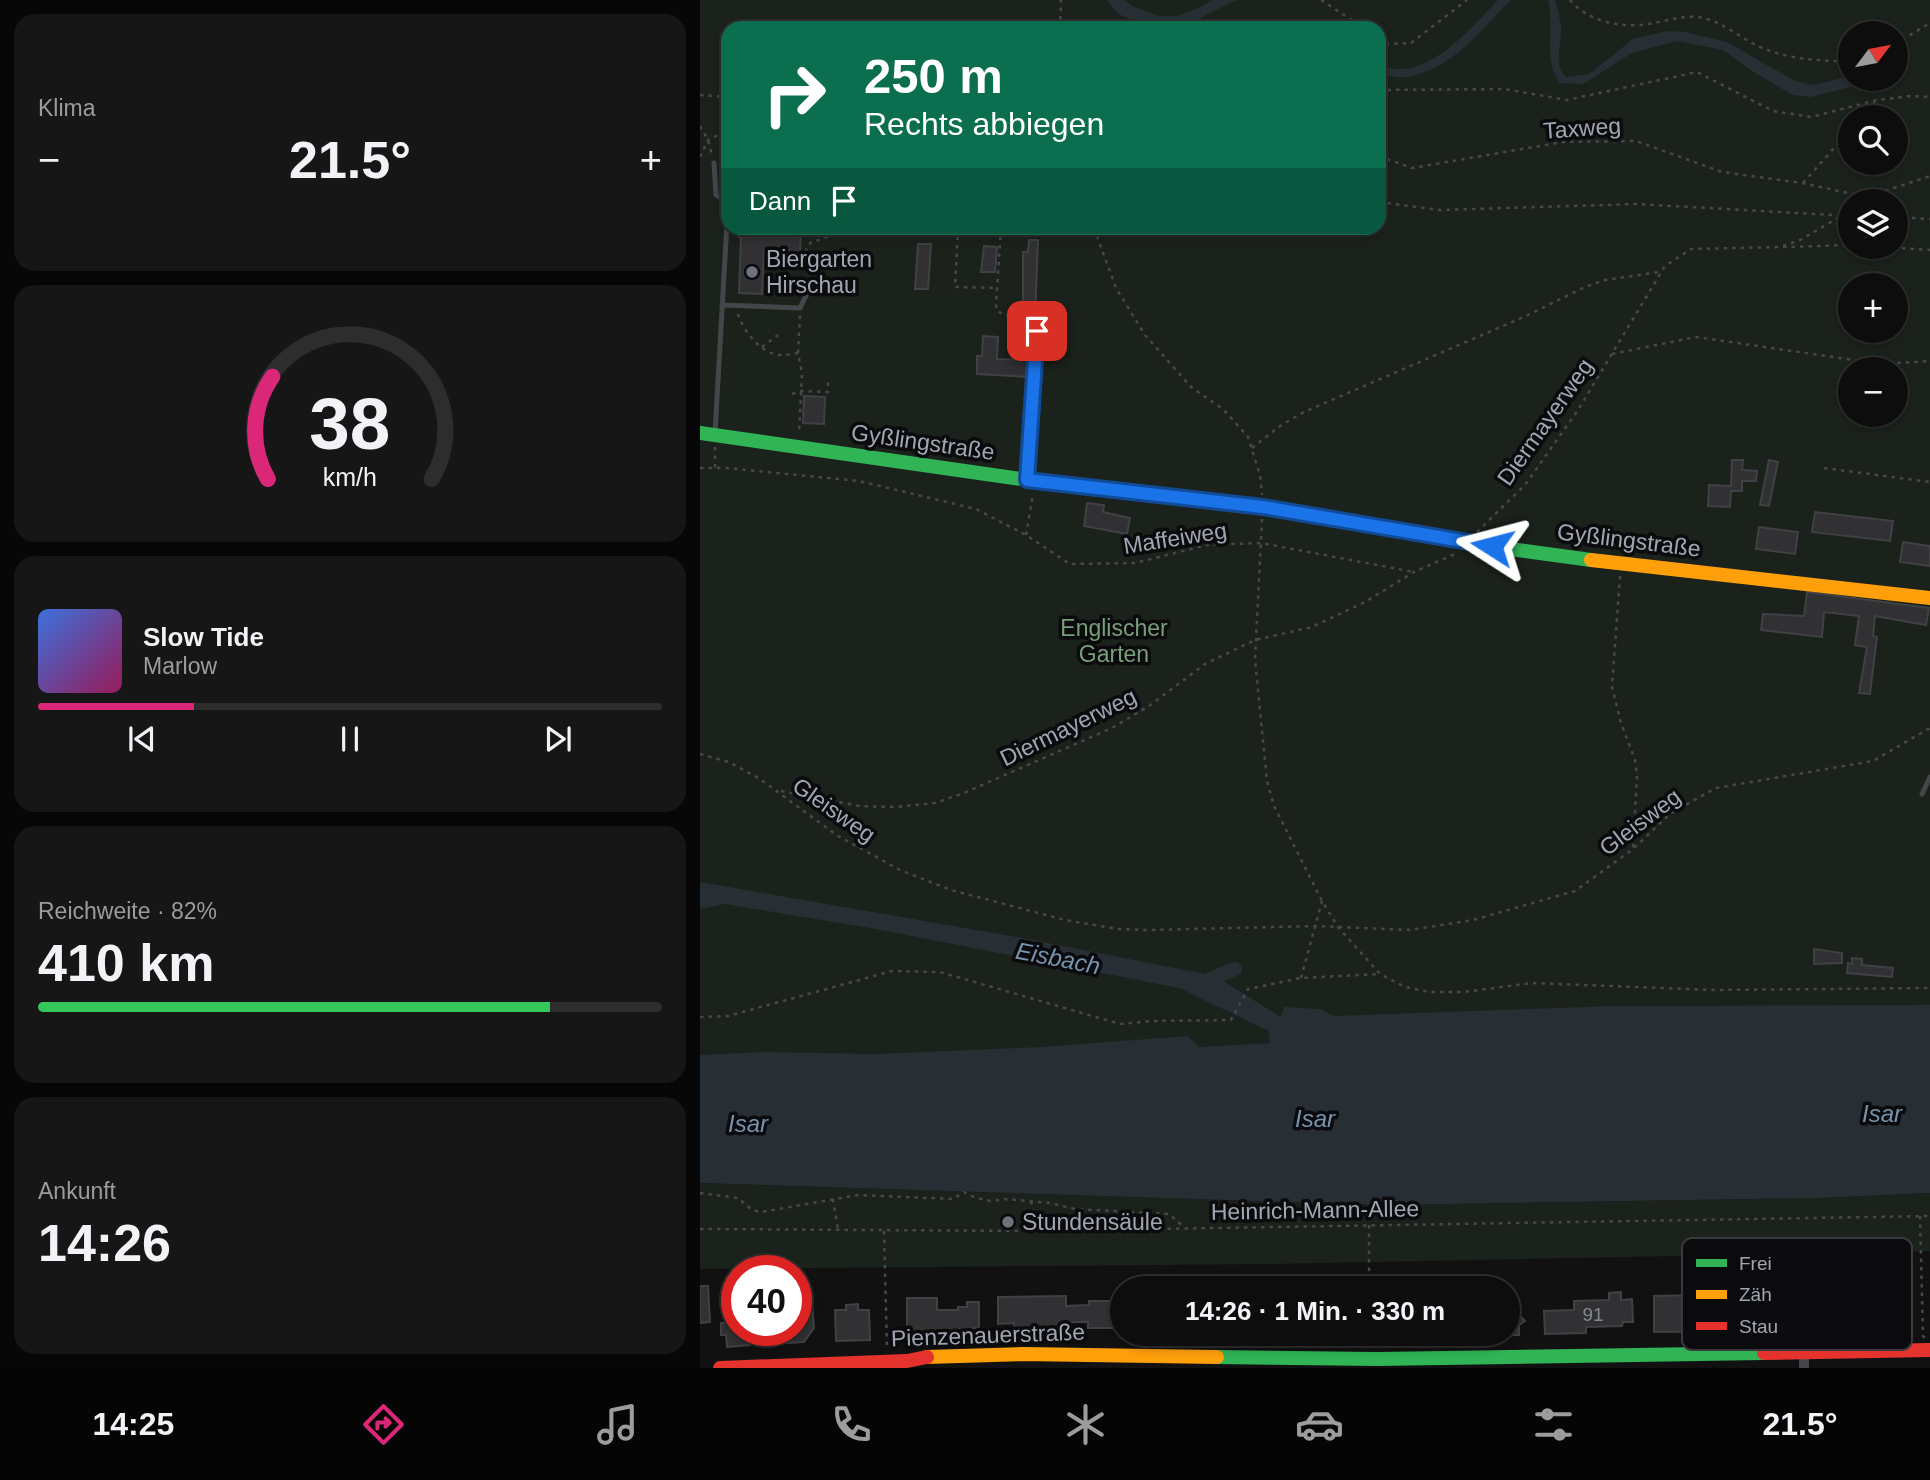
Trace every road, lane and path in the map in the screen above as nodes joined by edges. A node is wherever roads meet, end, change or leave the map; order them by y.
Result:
1 (1061, 0) edge
2 (1321, 0) edge
3 (1467, 0) edge
4 (1570, 0) edge
5 (1061, 21) edge
6 (1353, 21) edge
7 (1930, 23) edge
8 (1908, 36) edge
9 (1386, 43) edge
10 (1838, 61) edge
11 (1386, 90) edge
12 (700, 95) edge
13 (721, 96) edge
14 (1930, 97) edge
15 (1877, 100) junction
16 (1872, 105) edge
17 (700, 126) edge
18 (721, 134) edge
19 (708, 140) junction
20 (1838, 143) edge
21 (700, 157) edge
22 (1386, 159) edge
23 (714, 163) joint
24 (1930, 176) edge
25 (1802, 183) junction
26 (1891, 189) edge
27 (1838, 191) edge
28 (721, 199) edge
29 (1386, 203) edge
30 (1838, 216) edge
31 (1908, 218) edge
32 (1838, 219) edge
33 (1930, 219) edge
34 (726, 235) edge
35 (830, 235) edge
36 (958, 235) edge
37 (1001, 235) edge
38 (1097, 235) edge
39 (1838, 246) edge
40 (1780, 247) junction
41 (1908, 249) edge
42 (1930, 250) edge
43 (1660, 272) junction
44 (814, 279) joint
45 (997, 288) junction
46 (722, 305) junction
47 (735, 306) junction
48 (800, 308) junction
49 (1037, 331) joint
50 (778, 335) dead end
51 (762, 347) junction
52 (798, 353) junction
53 (1612, 354) junction
54 (1930, 361) edge
55 (831, 381) dead end
56 (801, 391) junction
57 (792, 394) dead end
58 (700, 433) edge
59 (715, 436) junction
60 (799, 448) junction
61 (1252, 448) junction
62 (700, 468) edge
63 (715, 468) junction
64 (1824, 468) dead end
65 (1031, 481) junction
66 (1930, 482) edge
67 (1263, 507) junction
68 (1026, 535) junction
69 (1466, 542) junction
70 (1261, 543) junction
71 (1621, 564) junction
72 (1414, 572) junction
73 (1930, 598) edge
74 (1255, 640) junction
75 (1930, 728) edge
76 (700, 754) edge
77 (1930, 777) edge
78 (778, 790) junction
79 (1922, 794) dead end
80 (1633, 849) junction
81 (1322, 901) junction
82 (1316, 926) junction
83 (1338, 927) junction
84 (1380, 974) junction
85 (1301, 978) junction
86 (1930, 988) edge
87 (700, 1017) edge
88 (700, 1193) edge
89 (833, 1199) junction
90 (1031, 1201) junction
91 (1920, 1216) junction
92 (1930, 1216) edge
93 (1369, 1225) junction
94 (1185, 1228) junction
95 (700, 1229) edge
96 (838, 1230) junction
97 (884, 1231) junction
98 (1037, 1231) junction
99 (1369, 1276) edge
100 (1930, 1342) edge
101 (1930, 1350) edge
102 (1804, 1352) junction
103 (1138, 1361) edge
104 (1378, 1363) edge
105 (907, 1364) edge
106 (720, 1368) edge
107 (1804, 1368) edge

1 - 5 path
2 - 6 path
3 - 9 path
4 - 10 path
7 - 8 path
11 - 15 path
12 - 13 path
14 - 15 path
15 - 16 path
17 - 19 path
18 - 19 path
19 - 21 path
19 - 23 path
20 - 25 path
22 - 25 path, Taxweg
23 - 28 lane
24 - 26 path
25 - 27 path, Taxweg
29 - 30 path
31 - 33 path
32 - 40 path, Diermayerweg
34 - 46 lane
35 - 44 path
36 - 45 path
37 - 45 path
38 - 61 path
39 - 40 path
40 - 43 path, Diermayerweg
41 - 42 path
43 - 53 path, Diermayerweg
43 - 61 path
44 - 48 lane
45 - 49 path
46 - 47 lane
46 - 59 lane
47 - 48 lane
47 - 51 path
48 - 52 path
49 - 65 lane
50 - 51 path
51 - 52 path
52 - 56 path
53 - 54 path
53 - 69 path, Diermayerweg
55 - 56 path
56 - 57 path
56 - 60 path
58 - 59 street, Gyßlingstraße
59 - 60 street, Gyßlingstraße
59 - 63 path
60 - 65 street, Gyßlingstraße
61 - 67 path
62 - 63 path, Maffeiweg
63 - 68 path, Maffeiweg
64 - 66 path
65 - 67 street, Gyßlingstraße
65 - 68 path
67 - 69 street, Gyßlingstraße
67 - 70 path
68 - 70 path, Maffeiweg
69 - 71 street, Gyßlingstraße
69 - 72 path, Diermayerweg
70 - 72 path
70 - 74 path, Maffeiweg
71 - 73 street, Gyßlingstraße
71 - 80 path
72 - 74 path, Diermayerweg
74 - 78 path, Diermayerweg
74 - 81 path, Maffeiweg
75 - 80 path, Gleisweg
76 - 78 path, Gleisweg
77 - 79 lane
78 - 82 path, Gleisweg
80 - 83 path, Gleisweg
81 - 82 path
81 - 83 path, Maffeiweg
82 - 83 path, Gleisweg
82 - 85 path
83 - 84 path, Maffeiweg
84 - 85 path
84 - 86 path
85 - 87 path
88 - 89 path
89 - 90 path
89 - 96 path
90 - 94 path
90 - 98 path
91 - 92 path, Heinrich-Mann-Allee
91 - 93 path, Heinrich-Mann-Allee
91 - 100 path
93 - 94 path, Heinrich-Mann-Allee
93 - 99 path
94 - 98 path, Heinrich-Mann-Allee
95 - 96 path, Heinrich-Mann-Allee
96 - 97 path, Heinrich-Mann-Allee
97 - 98 path, Heinrich-Mann-Allee
97 - 105 path
101 - 102 street, Pienzenauerstraße
102 - 104 street, Pienzenauerstraße
102 - 107 street
103 - 104 street, Pienzenauerstraße
103 - 105 street, Pienzenauerstraße
105 - 106 street, Pienzenauerstraße

